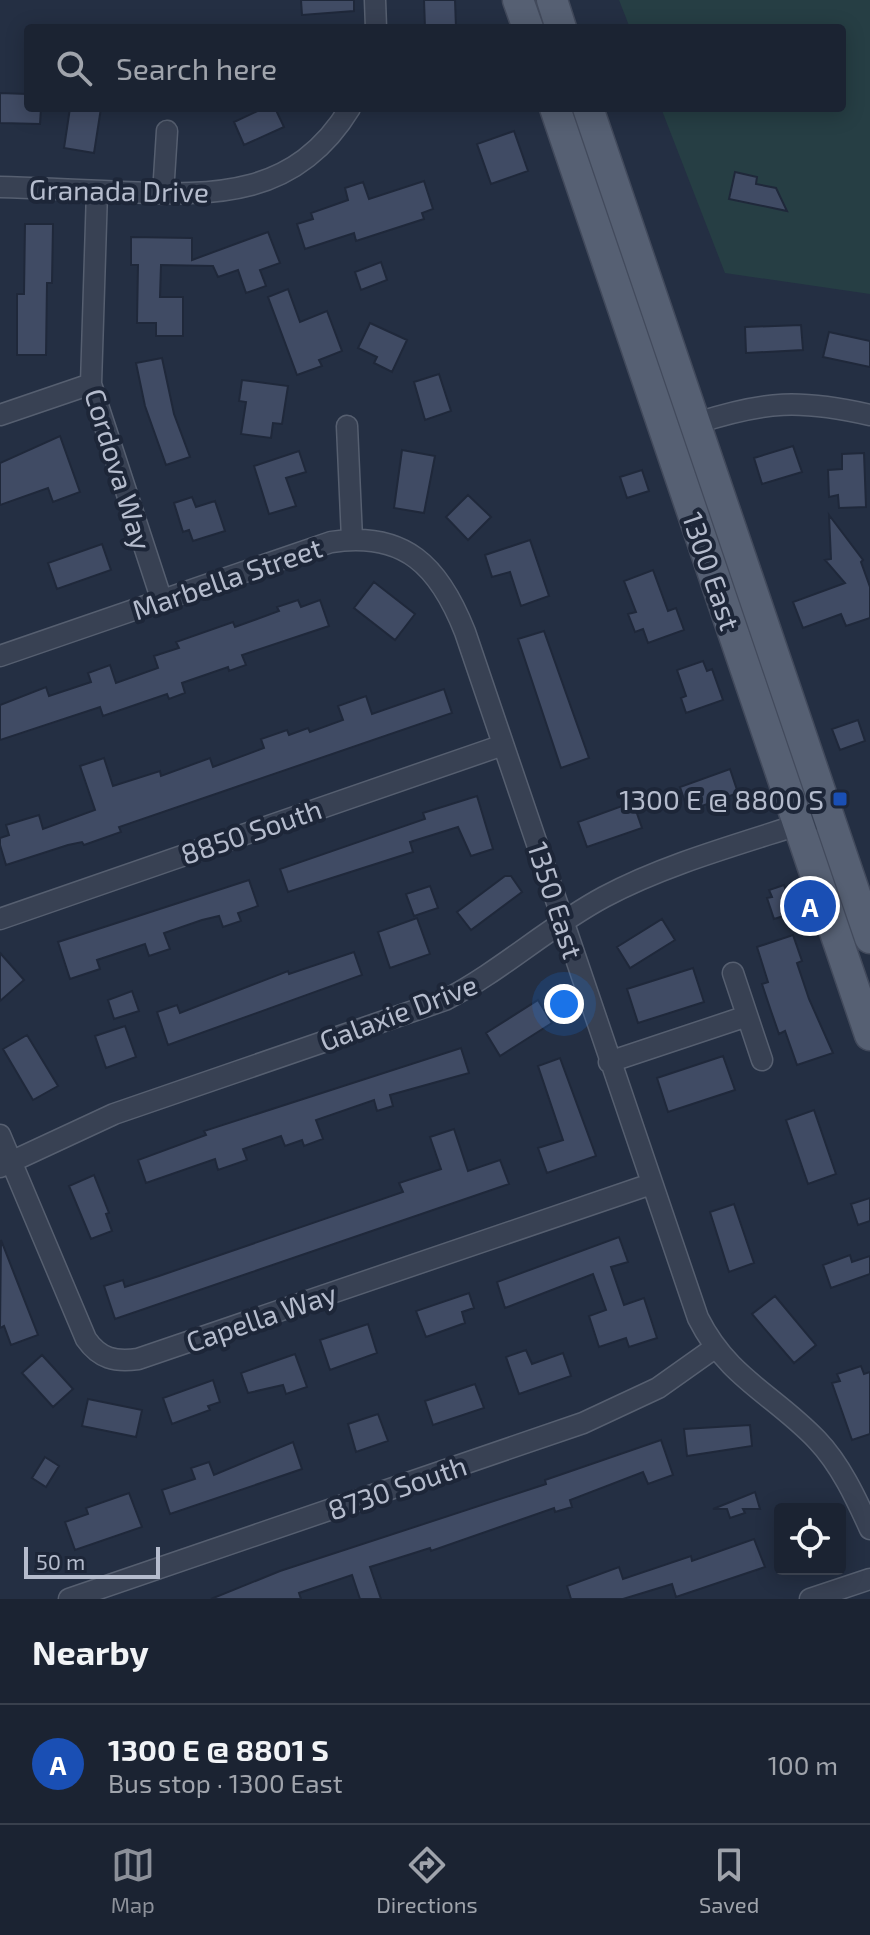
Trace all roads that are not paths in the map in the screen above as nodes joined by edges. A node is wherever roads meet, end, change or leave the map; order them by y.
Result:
1 (375, 0) edge
2 (518, 0) edge
3 (552, 0) edge
4 (376, 24) edge
5 (527, 24) edge
6 (560, 24) edge
7 (347, 112) edge
8 (556, 112) edge
9 (589, 112) edge
10 (167, 131) dead end
11 (0, 187) edge
12 (97, 191) junction
13 (163, 194) junction
14 (91, 384) junction
15 (0, 415) edge
16 (870, 415) edge
17 (697, 423) junction
18 (347, 426) dead end
19 (352, 539) junction
20 (162, 601) junction
21 (465, 632) joint
22 (0, 656) edge
23 (503, 745) junction
24 (828, 815) junction
25 (799, 825) junction
26 (0, 919) edge
27 (564, 922) junction
28 (870, 938) edge
29 (733, 973) dead end
30 (747, 1016) junction
31 (870, 1035) edge
32 (762, 1060) dead end
33 (609, 1062) junction
34 (0, 1135) edge
35 (6, 1164) edge
36 (651, 1184) junction
37 (713, 1349) junction
38 (870, 1529) edge
39 (870, 1579) edge
40 (69, 1599) edge
41 (810, 1599) edge

1 - 4 street
2 - 5 main road
3 - 6 main road
7 - 13 street, Granada Drive
8 - 25 main road, 1300 East
9 - 17 main road, 1300 East
10 - 13 street
11 - 12 street, Granada Drive
12 - 13 street, Granada Drive
12 - 14 street, Cordova Way
14 - 15 street
14 - 20 street, Cordova Way
16 - 17 street
17 - 24 main road, 1300 East
18 - 19 street
19 - 20 street, Marbella Street
19 - 21 street, Marbella Street
20 - 22 street, Marbella Street
21 - 23 street, 1350 East
23 - 26 street, 8850 South
23 - 27 street, 1350 East
24 - 25 street, Galaxie Drive
24 - 28 main road, 1300 East
25 - 27 street, Galaxie Drive
25 - 31 main road, 1300 East
27 - 33 street, 1350 East
27 - 35 street, Galaxie Drive
29 - 30 street
30 - 32 street
30 - 33 street
33 - 36 street, 1350 East
34 - 35 street, Capella Way
35 - 36 street, Capella Way
36 - 37 street, 1350 East
37 - 38 street
37 - 40 street, 8730 South
39 - 41 street

